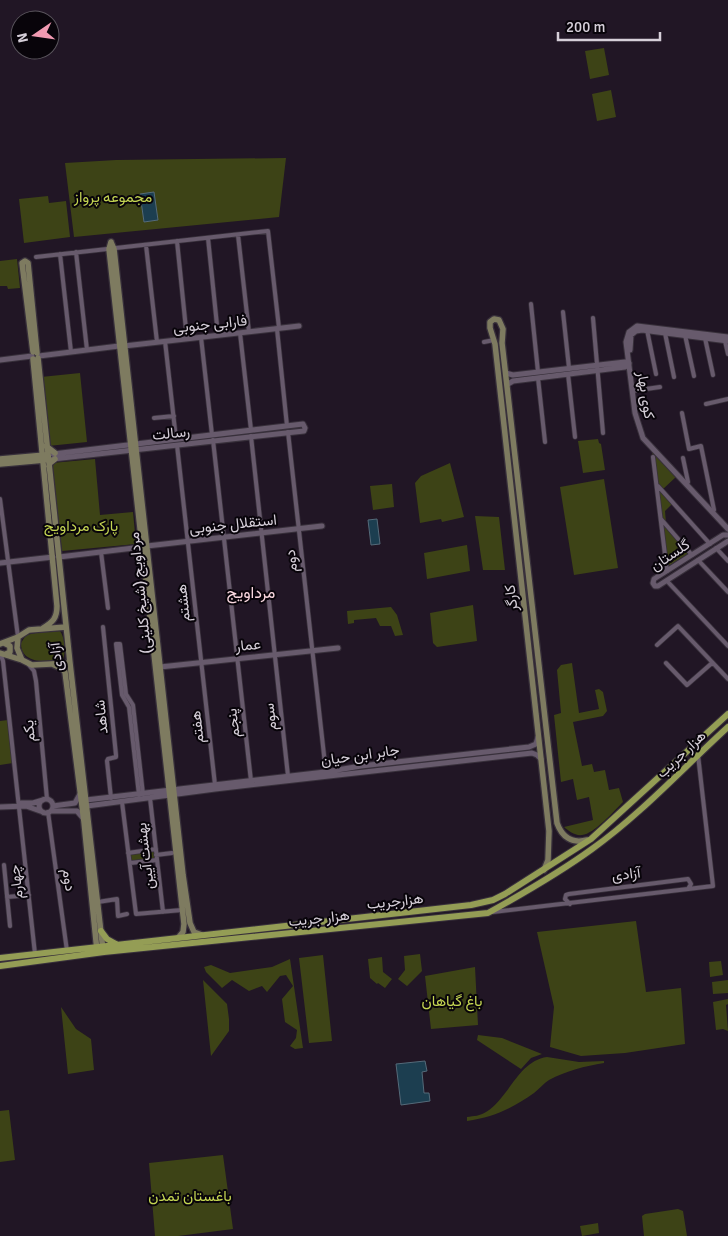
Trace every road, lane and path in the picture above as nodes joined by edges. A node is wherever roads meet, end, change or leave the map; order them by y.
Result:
1 (238, 235) junction
2 (208, 238) junction
3 (177, 241) junction
4 (111, 242) dead end
5 (146, 245) junction
6 (111, 249) junction
7 (76, 252) junction
8 (60, 254) junction
9 (36, 257) dead end
10 (25, 263) dead end
11 (531, 304) dead end
12 (563, 312) dead end
13 (593, 318) dead end
14 (299, 326) dead end
15 (278, 329) junction
16 (647, 330) junction
17 (249, 332) junction
18 (240, 333) junction
19 (665, 333) junction
20 (218, 335) junction
21 (684, 335) junction
22 (202, 337) junction
23 (187, 338) junction
24 (705, 338) junction
25 (494, 340) junction
26 (727, 340) edge
27 (165, 341) junction
28 (157, 342) junction
29 (484, 342) dead end
30 (122, 346) junction
31 (87, 350) junction
32 (71, 352) junction
33 (728, 354) edge
34 (35, 356) junction
35 (0, 360) edge
36 (630, 364) junction
37 (597, 368) junction
38 (568, 371) junction
39 (506, 373) junction
40 (656, 374) dead end
41 (538, 375) junction
42 (714, 375) dead end
43 (694, 376) dead end
44 (674, 378) dead end
45 (508, 384) junction
46 (660, 387) dead end
47 (634, 391) junction
48 (728, 399) edge
49 (706, 404) dead end
50 (682, 413) dead end
51 (174, 416) junction
52 (154, 418) dead end
53 (287, 426) junction
54 (251, 430) junction
55 (288, 432) junction
56 (603, 433) dead end
57 (251, 436) junction
58 (575, 437) dead end
59 (213, 438) junction
60 (177, 442) junction
61 (545, 442) dead end
62 (44, 447) junction
63 (133, 447) junction
64 (55, 456) junction
65 (44, 457) junction
66 (653, 457) dead end
67 (32, 458) junction
68 (683, 458) dead end
69 (0, 459) edge
70 (0, 464) edge
71 (46, 469) junction
72 (688, 482) junction
73 (656, 485) junction
74 (0, 498) edge
75 (713, 511) junction
76 (660, 518) junction
77 (322, 526) dead end
78 (727, 527) edge
79 (299, 530) junction
80 (262, 533) junction
81 (728, 535) edge
82 (224, 538) junction
83 (188, 541) junction
84 (728, 541) edge
85 (710, 544) junction
86 (145, 546) junction
87 (716, 548) junction
88 (101, 552) junction
89 (692, 555) junction
90 (56, 557) junction
91 (698, 560) junction
92 (728, 561) edge
93 (8, 562) junction
94 (0, 563) edge
95 (667, 571) junction
96 (667, 581) junction
97 (728, 592) edge
98 (108, 608) dead end
99 (103, 627) dead end
100 (43, 628) junction
101 (66, 628) junction
102 (18, 637) junction
103 (2, 643) edge
104 (657, 645) dead end
105 (728, 646) edge
106 (338, 648) dead end
107 (312, 650) junction
108 (2, 654) edge
109 (275, 654) junction
110 (236, 658) junction
111 (24, 661) junction
112 (531, 661) junction
113 (201, 662) junction
114 (70, 663) junction
115 (666, 663) dead end
116 (712, 663) junction
117 (52, 664) junction
118 (160, 667) junction
119 (728, 679) edge
120 (541, 681) junction
121 (535, 697) junction
122 (728, 714) edge
123 (546, 725) junction
124 (728, 727) edge
125 (540, 732) junction
126 (528, 747) junction
127 (530, 753) junction
128 (698, 754) junction
129 (442, 757) junction
130 (79, 759) junction
131 (543, 762) junction
132 (443, 764) junction
133 (326, 775) junction
134 (288, 776) junction
135 (251, 783) junction
136 (215, 787) junction
137 (546, 789) junction
138 (553, 789) junction
139 (172, 792) junction
140 (80, 794) junction
141 (141, 794) junction
142 (111, 798) junction
143 (150, 798) junction
144 (45, 800) junction
145 (122, 802) junction
146 (87, 803) junction
147 (18, 805) junction
148 (0, 806) edge
149 (48, 810) junction
150 (84, 822) junction
151 (591, 839) junction
152 (156, 852) junction
153 (128, 853) junction
154 (172, 853) dead end
155 (90, 857) junction
156 (157, 860) junction
157 (130, 863) junction
158 (4, 865) dead end
159 (544, 870) junction
160 (181, 875) junction
161 (688, 889) junction
162 (29, 895) junction
163 (7, 897) junction
164 (98, 902) junction
165 (570, 904) junction
166 (182, 910) junction
167 (163, 912) junction
168 (488, 913) junction
169 (127, 914) dead end
170 (10, 926) dead end
171 (101, 931) junction
172 (202, 935) junction
173 (178, 938) junction
174 (117, 944) junction
175 (100, 950) junction
176 (67, 951) junction
177 (35, 954) junction
178 (0, 958) edge
179 (0, 966) edge

1 - 2 street
1 - 15 street
1 - 17 street
2 - 3 street
2 - 20 street
3 - 5 street
3 - 23 street
4 - 6 main road
5 - 6 street
5 - 28 street
6 - 7 street
6 - 30 main road, مرداویج (شیخ کلینی)
7 - 8 street
7 - 31 street
8 - 9 street
8 - 32 street
10 - 34 main road, آزادی
11 - 41 street
12 - 38 street
13 - 37 street
14 - 15 street, فارابی جنوبی
15 - 17 street, فارابی جنوبی
15 - 53 street
16 - 19 street
16 - 36 street, کوی بهار
16 - 40 street
17 - 18 street, فارابی جنوبی
18 - 20 street, فارابی جنوبی
18 - 54 street
19 - 21 street
19 - 44 street
20 - 22 street, فارابی جنوبی
21 - 24 street
21 - 43 street
22 - 23 street, فارابی جنوبی
22 - 59 street
23 - 27 street, فارابی جنوبی
24 - 26 street
24 - 42 street
25 - 29 street
25 - 39 main road, کارگر
25 - 112 main road, کارگر
26 - 33 street
26 - 36 street, کوی بهار
27 - 28 street, فارابی جنوبی
27 - 51 street
28 - 30 street, فارابی جنوبی
30 - 31 street, فارابی جنوبی
30 - 63 main road, مرداویج (شیخ کلینی)
31 - 32 street, فارابی جنوبی
32 - 34 street, فارابی جنوبی
34 - 35 street, فارابی جنوبی
34 - 62 main road, آزادی
36 - 37 street
36 - 47 street, کوی بهار
37 - 38 street
37 - 56 street
38 - 41 street
38 - 58 street
39 - 41 street
39 - 45 main road, کارگر
41 - 45 street
41 - 61 street
45 - 120 main road, کارگر
46 - 47 street
47 - 72 street, کوی بهار
47 - 75 street, کوی بهار
48 - 49 street
50 - 75 street
51 - 52 street
51 - 60 street
53 - 54 street, رسالت
53 - 55 street, رسالت
54 - 59 street, رسالت
55 - 57 street, رسالت
55 - 79 street
57 - 59 street, رسالت
57 - 80 street
59 - 60 street, رسالت
59 - 82 street
60 - 63 street, رسالت
60 - 83 street
62 - 64 main road
62 - 65 main road, آزادی
62 - 67 main road
63 - 64 street, رسالت
63 - 86 main road, مرداویج (شیخ کلینی)
64 - 65 street, رسالت
64 - 71 main road
65 - 67 main road
65 - 71 main road, آزادی
66 - 73 street
67 - 69 main road
67 - 70 main road
67 - 71 main road
68 - 72 street
71 - 90 main road, آزادی
72 - 75 street, کوی بهار
73 - 76 street
73 - 85 street
74 - 93 street
75 - 78 street, کوی بهار
76 - 89 street
76 - 95 street
77 - 79 street, استقلال جنوبی
79 - 80 street, استقلال جنوبی
79 - 107 street, دوم
80 - 82 street, استقلال جنوبی
80 - 109 street
81 - 85 street, گلستان
82 - 83 street, استقلال جنوبی
82 - 110 street, پنجم
83 - 86 street, استقلال جنوبی
83 - 113 street, هشتم
84 - 87 street, گلستان
85 - 89 street, گلستان
86 - 88 street, استقلال جنوبی
86 - 118 main road, مرداویج (شیخ کلینی)
86 - 139 main road, مرداویج (شیخ کلینی)
87 - 91 street, گلستان
87 - 92 street
88 - 90 street, استقلال جنوبی
88 - 98 street
89 - 95 street, گلستان
90 - 93 street, استقلال جنوبی
90 - 100 main road, آزادی
90 - 101 main road, آزادی
91 - 96 street, گلستان
91 - 97 street
93 - 94 street, استقلال جنوبی
93 - 102 street
95 - 96 street, گلستان
96 - 105 street
99 - 142 street, شاهد
100 - 101 main road
100 - 102 main road
101 - 114 main road, آزادی
102 - 103 main road
102 - 111 main road
103 - 108 main road
104 - 116 street
106 - 107 street, عمار
107 - 109 street, عمار
107 - 133 street
108 - 111 main road
108 - 147 street
109 - 110 street, عمار
109 - 134 street, سوم
110 - 113 street, عمار
110 - 135 street, پنجم
111 - 117 main road
111 - 144 street, یکم
112 - 120 main road
112 - 121 main road, کارگر
113 - 118 street, عمار
113 - 136 street, هفتم
114 - 117 main road
114 - 130 main road, آزادی
115 - 116 street
116 - 119 street
117 - 130 main road, آزادی
118 - 139 main road, مرداویج (شیخ کلینی)
120 - 123 main road, کارگر
121 - 123 main road
121 - 125 main road, کارگر
122 - 151 main road, هزارجریب
123 - 138 main road, کارگر
124 - 128 main road, هزار جریب
125 - 126 street
125 - 131 main road, کارگر
126 - 127 street
126 - 129 street, جابر ابن حیان
127 - 131 street
127 - 132 street, جابر ابن حیان
128 - 161 street, آزادی
128 - 168 main road, هزار جریب
129 - 132 street
129 - 133 street, جابر ابن حیان
130 - 140 main road, آزادی
130 - 146 main road, آزادی
131 - 137 main road, کارگر
132 - 133 street, جابر ابن حیان
133 - 134 street, جابر ابن حیان
133 - 135 street, جابر ابن حیان
134 - 135 street, جابر ابن حیان
135 - 136 street, جابر ابن حیان
136 - 139 street, جابر ابن حیان
137 - 138 main road
137 - 159 main road, کارگر
138 - 151 main road, کارگر
139 - 141 street
139 - 143 street
139 - 160 main road, مرداویج (شیخ کلینی)
140 - 149 street
140 - 150 main road, آزادی
141 - 141 street
141 - 142 street
142 - 146 street
143 - 145 street
143 - 152 street, بهشت آیین
144 - 147 street
144 - 149 street
144 - 149 street
145 - 146 street
145 - 153 street
146 - 155 main road, آزادی
147 - 148 street
147 - 149 street
147 - 162 street, چهارم
149 - 150 street
149 - 176 street, دوم
150 - 155 main road, آزادی
151 - 159 main road, هزارجریب
152 - 153 street
152 - 154 street
152 - 156 street, بهشت آیین
153 - 157 street
155 - 164 main road, آزادی
155 - 175 main road, آزادی
156 - 157 street
156 - 167 street, بهشت آیین
157 - 167 street
158 - 163 street
159 - 172 main road, هزارجریب
160 - 166 main road, مرداویج (شیخ کلینی)
160 - 172 main road, مرداویج (شیخ کلینی)
161 - 165 street, آزادی
161 - 165 street, آزادی
162 - 163 street
162 - 177 street, چهارم
163 - 170 street
164 - 169 street
164 - 171 main road, آزادی
165 - 168 street, آزادی
166 - 167 street
166 - 173 main road, مرداویج (شیخ کلینی)
168 - 175 main road, هزار جریب
171 - 174 main road
171 - 175 main road, آزادی
172 - 173 main road, هزارجریب
173 - 174 main road, هزارجریب
174 - 175 main road, هزارجریب
175 - 176 main road, هزارجریب
175 - 179 main road, هزار جریب
176 - 177 main road, هزارجریب
177 - 178 main road, هزارجریب

